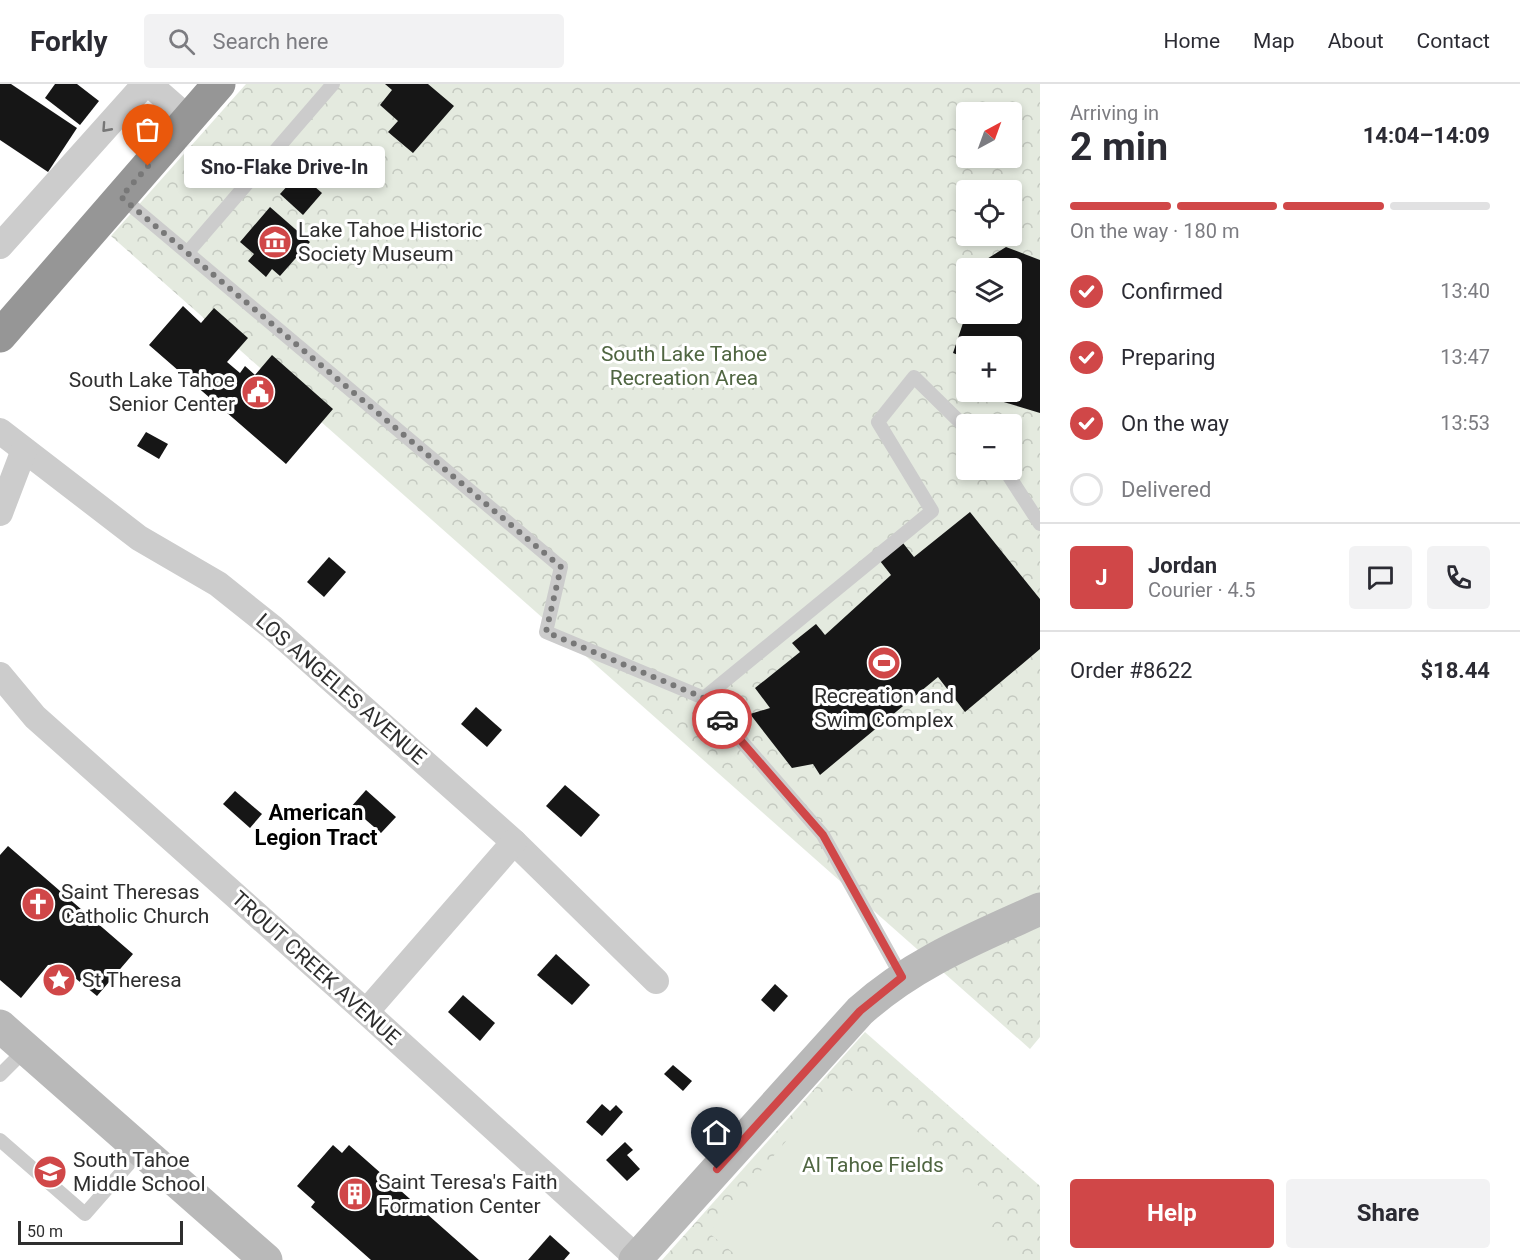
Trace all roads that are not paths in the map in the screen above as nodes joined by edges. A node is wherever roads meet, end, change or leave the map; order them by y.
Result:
1 (147, 84) edge
2 (219, 84) edge
3 (333, 84) edge
4 (189, 119) junction
5 (121, 197) junction
6 (0, 246) edge
7 (188, 252) junction
8 (0, 336) edge
9 (956, 418) edge
10 (0, 431) edge
11 (24, 450) junction
12 (1011, 480) edge
13 (0, 513) edge
14 (1040, 524) edge
15 (0, 675) edge
16 (704, 698) junction
17 (514, 842) junction
18 (1040, 909) edge
19 (902, 977) junction
20 (656, 981) dead end
21 (366, 1012) junction
22 (0, 1026) edge
23 (26, 1049) junction
24 (0, 1075) edge
25 (0, 1140) edge
26 (141, 1150) junction
27 (636, 1259) edge
28 (266, 1260) edge

1 - 4 street
1 -> 6 street
2 - 4 highway
3 - 7 lane
4 - 5 highway
5 - 7 lane
5 - 8 highway
7 - 16 lane
9 - 16 lane
10 - 11 street, LOS ANGELES AVENUE
11 - 13 street
11 - 17 street, LOS ANGELES AVENUE
12 - 14 lane
15 - 21 street, TROUT CREEK AVENUE
16 - 19 lane
17 - 20 street, LOS ANGELES AVENUE
17 - 21 street
18 - 19 street
19 - 27 street
21 - 27 street, TROUT CREEK AVENUE
22 - 23 street
23 - 24 lane
23 - 26 street
25 - 26 lane
26 - 28 street

